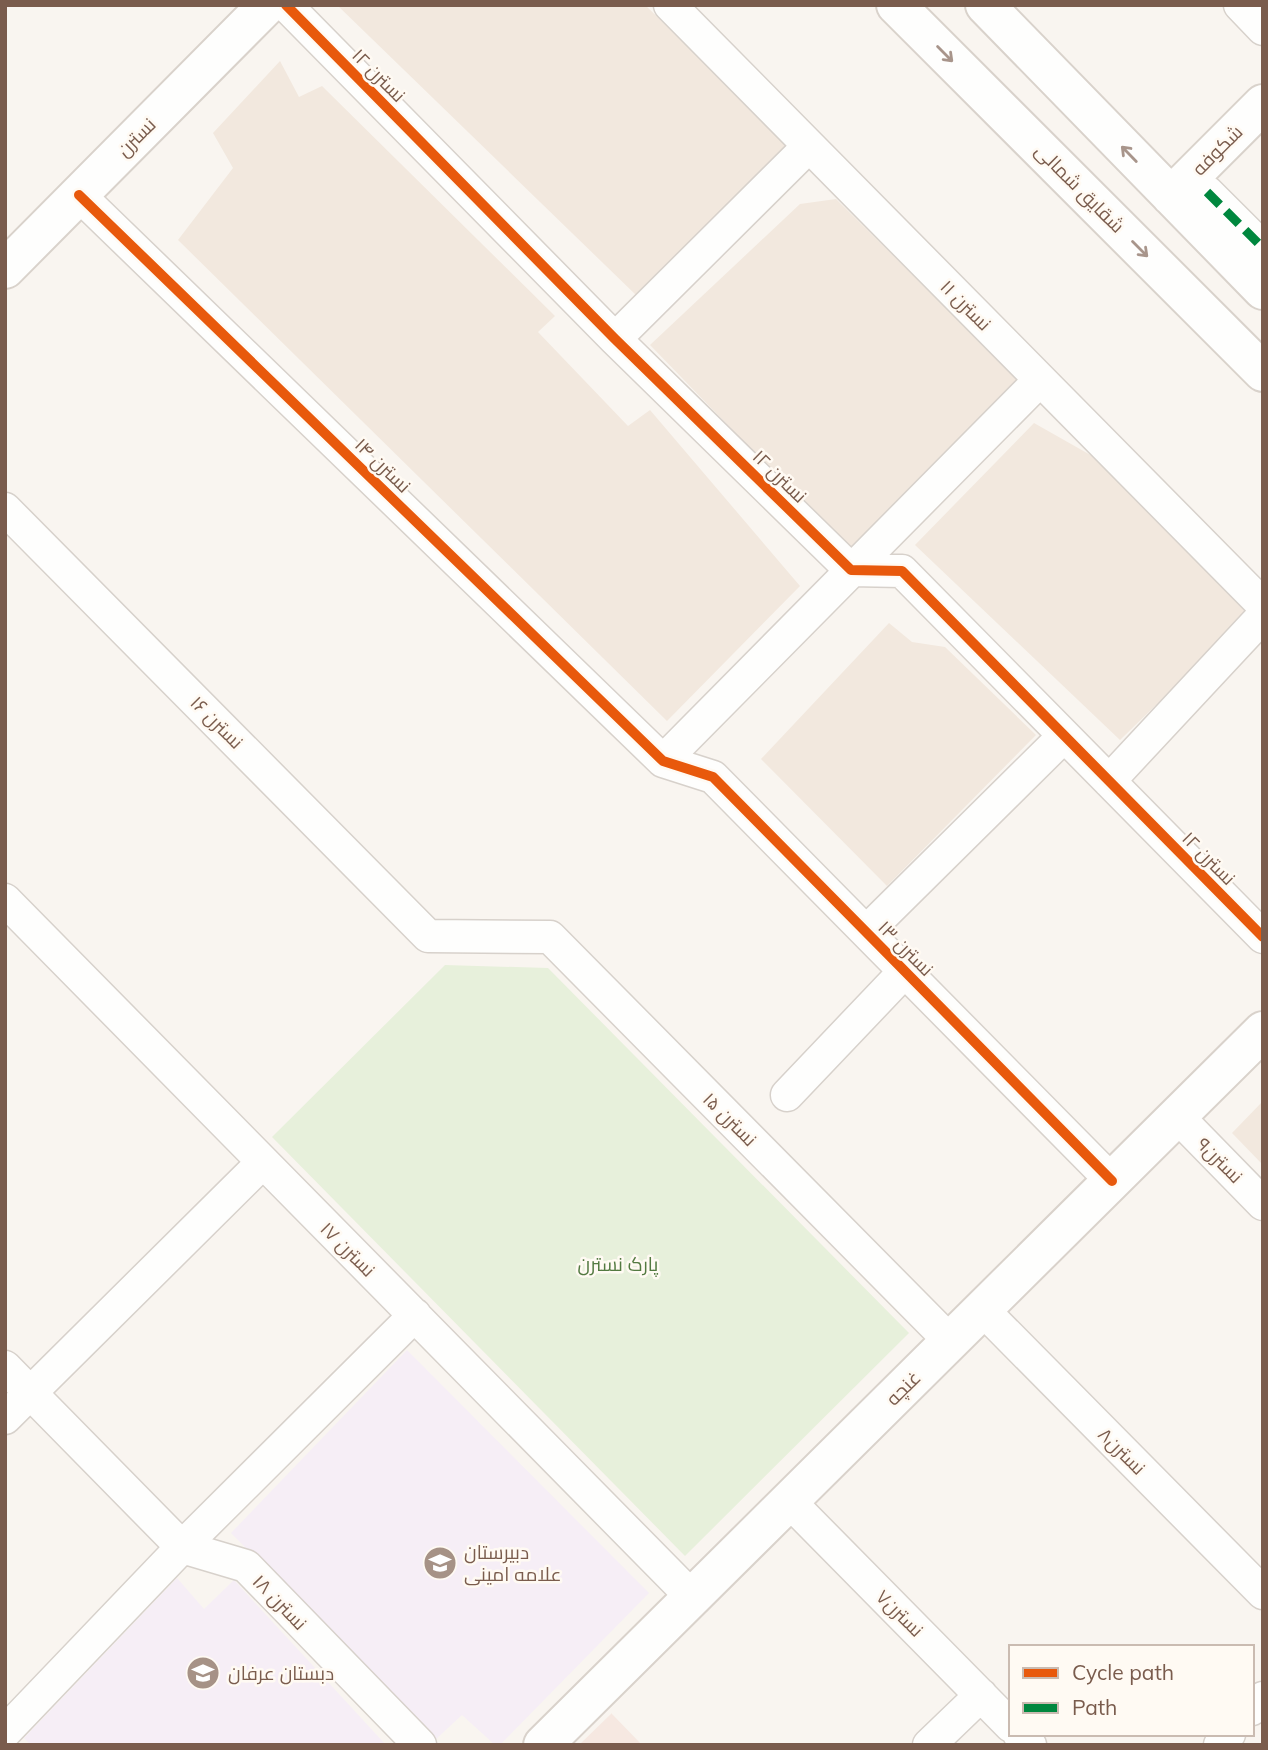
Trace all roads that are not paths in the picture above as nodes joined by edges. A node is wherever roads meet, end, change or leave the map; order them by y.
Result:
1 (267, 5) edge
2 (286, 5) edge
3 (670, 5) edge
4 (896, 5) edge
5 (985, 5) edge
6 (1240, 5) edge
7 (1263, 29) edge
8 (1263, 104) edge
9 (809, 146) junction
10 (1189, 194) junction
11 (79, 195) junction
12 (1263, 248) edge
13 (5, 269) edge
14 (1263, 290) edge
15 (615, 339) junction
16 (1263, 372) edge
17 (1040, 380) junction
18 (5, 509) edge
19 (851, 570) junction
20 (1263, 606) edge
21 (1263, 616) edge
22 (1064, 736) junction
23 (663, 761) junction
24 (1109, 781) junction
25 (5, 900) edge
26 (866, 932) junction
27 (428, 936) joint
28 (1263, 937) edge
29 (905, 971) junction
30 (1263, 1031) edge
31 (787, 1095) dead end
32 (1177, 1116) junction
33 (262, 1163) junction
34 (1112, 1181) junction
35 (1263, 1204) edge
36 (982, 1309) junction
37 (415, 1315) junction
38 (950, 1341) junction
39 (5, 1367) edge
40 (31, 1393) junction
41 (5, 1418) edge
42 (789, 1501) junction
43 (182, 1547) junction
44 (1263, 1593) edge
45 (692, 1597) junction
46 (981, 1695) junction
47 (1009, 1724) edge
48 (5, 1732) edge
49 (420, 1745) edge
50 (543, 1745) edge
51 (929, 1745) edge

1 - 11 street, نسترن
2 - 15 street, نسترن ۱۲
3 - 9 street, نسترن ۱۱
4 -> 16 street, شقایق شمالی
10 -> 5 street
6 - 7 street
8 - 10 street, شکوفه
9 - 15 street
9 - 17 street, نسترن ۱۱
10 - 12 street
10 - 14 street
11 - 13 street, نسترن
11 - 23 street, نسترن ۱۴
15 - 19 street, نسترن ۱۲
17 - 19 street
17 - 20 street, نسترن ۱۱
18 - 27 street, نسترن ۱۶
19 - 22 street, نسترن ۱۲
19 - 23 street
21 - 24 street
22 - 24 street, نسترن ۱۲
22 - 26 street
23 - 26 street, نسترن ۱۳
24 - 28 street, نسترن ۱۲
25 - 33 street, نسترن ۱۷
26 - 29 street, نسترن ۱۳
27 - 38 street, نسترن ۱۵
29 - 31 street
29 - 34 street, نسترن ۱۳
30 - 32 street, غنچه
32 - 34 street, غنچه
32 - 35 street, نسترن۹
33 - 37 street, نسترن ۱۷
33 - 40 street
34 - 36 street, غنچه
36 - 38 street, غنچه
36 - 44 street, نسترن۸
37 - 43 street
37 - 45 street, نسترن ۱۷
38 - 42 street, غنچه
39 - 40 street, نسترن ۱۸
40 - 41 street
40 - 43 street, نسترن ۱۸
42 - 45 street, غنچه
42 - 46 street, نسترن۷
43 - 48 street
43 - 49 street, نسترن ۱۸
45 - 50 street, غنچه
46 - 47 street, نسترن۷
46 - 51 street

